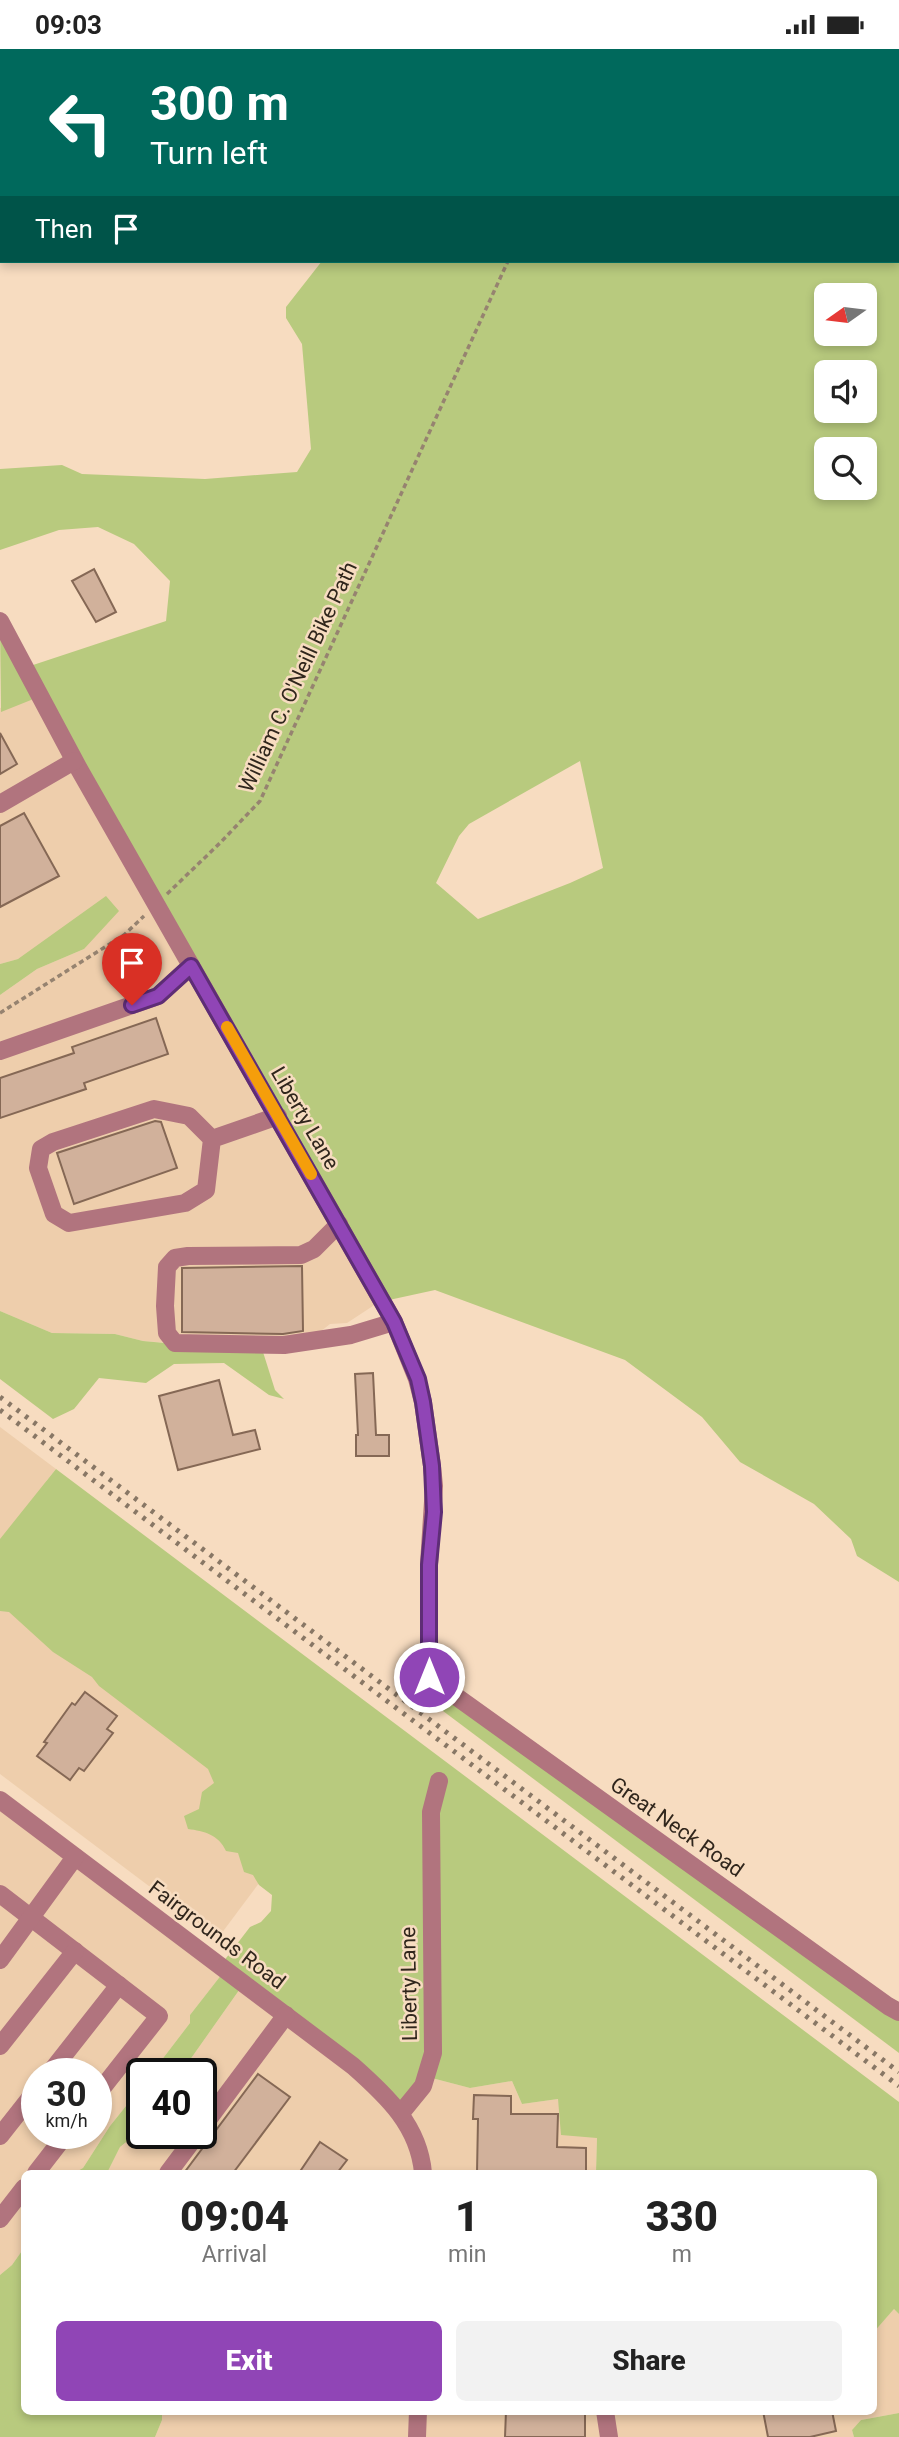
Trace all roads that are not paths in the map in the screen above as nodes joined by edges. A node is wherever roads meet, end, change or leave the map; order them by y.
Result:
1 (0, 621) edge
2 (74, 761) junction
3 (0, 804) edge
4 (191, 966) junction
5 (0, 1051) edge
6 (278, 1116) junction
7 (212, 1139) junction
8 (339, 1224) junction
9 (394, 1322) junction
10 (429, 1677) joint
11 (439, 1781) dead end
12 (0, 1800) edge
13 (75, 1857) junction
14 (0, 1894) edge
15 (31, 1918) junction
16 (75, 1951) junction
17 (0, 1960) edge
18 (119, 1985) junction
19 (899, 2012) edge
20 (286, 2015) junction
21 (0, 2046) edge
22 (62, 2058) edge
23 (112, 2076) edge
24 (217, 2108) edge
25 (21, 2109) edge
26 (401, 2113) junction
27 (0, 2136) edge
28 (55, 2149) edge
29 (186, 2149) edge
30 (38, 2170) edge
31 (170, 2170) edge
32 (423, 2170) edge
33 (21, 2192) edge
34 (0, 2219) edge
35 (418, 2415) edge
36 (606, 2415) edge
37 (417, 2437) edge
38 (609, 2437) edge

1 - 2 street, Liberty Lane
2 - 3 street
2 - 4 street, Liberty Lane
4 - 5 street
4 - 6 street, Liberty Lane
6 - 7 street
6 - 8 street, Liberty Lane
7 - 7 street
8 - 9 street, Liberty Lane
8 - 9 street
9 - 10 street, Liberty Lane
10 - 19 street, Great Neck Road
11 - 26 street, Liberty Lane
12 - 13 street, Fairgrounds Road
13 - 15 street
13 - 20 street, Fairgrounds Road
14 - 15 street
15 - 16 street
15 - 17 street
16 - 18 street
16 - 21 street
18 - 22 street
18 - 23 street
20 - 24 street
20 - 26 street, Fairgrounds Road
25 - 27 street
26 - 32 street
28 - 30 street
29 - 31 street
33 - 34 street
35 - 37 street
36 - 38 street

